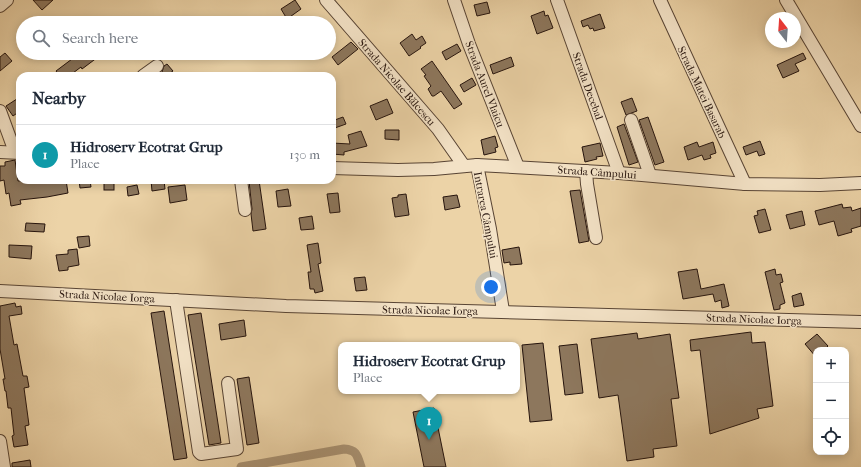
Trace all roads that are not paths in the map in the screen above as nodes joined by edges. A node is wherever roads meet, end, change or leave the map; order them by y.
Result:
1 (7, 0) edge
2 (326, 0) edge
3 (454, 0) edge
4 (557, 0) edge
5 (660, 0) edge
6 (786, 0) edge
7 (0, 6) edge
8 (157, 66) dead end
9 (149, 72) edge
10 (0, 112) edge
11 (630, 120) dead end
12 (861, 126) edge
13 (16, 148) edge
14 (0, 152) edge
15 (16, 153) edge
16 (464, 166) junction
17 (477, 166) junction
18 (518, 167) junction
19 (336, 168) edge
20 (586, 171) junction
21 (619, 173) junction
22 (650, 175) junction
23 (861, 183) edge
24 (242, 184) edge
25 (745, 184) junction
26 (245, 210) dead end
27 (596, 238) dead end
28 (0, 291) edge
29 (176, 300) junction
30 (503, 311) junction
31 (861, 322) edge
32 (228, 383) dead end
33 (0, 441) edge
34 (4, 467) edge

1 - 7 street
2 - 16 street, Strada Nicolae Bălcescu
3 - 18 street, Strada Aurel Vlaicu
4 - 21 street, Strada Decebal
5 - 25 street, Strada Matei Basarab
6 - 12 street
8 - 9 street
10 - 13 street
11 - 22 street
14 - 15 street
16 - 17 street, Strada Câmpului
16 - 19 street, Strada Câmpului
17 - 18 street, Strada Câmpului
17 - 30 street, Intrarea Câmpului
18 - 20 street, Strada Câmpului
20 - 21 street, Strada Câmpului
20 - 27 street
21 - 22 street, Strada Câmpului
22 - 25 street, Strada Câmpului
23 - 25 street, Strada Câmpului
24 - 26 street
28 - 29 street, Strada Nicolae Iorga
29 - 30 street, Strada Nicolae Iorga
29 - 32 street
30 - 31 street, Strada Nicolae Iorga
33 - 34 street

